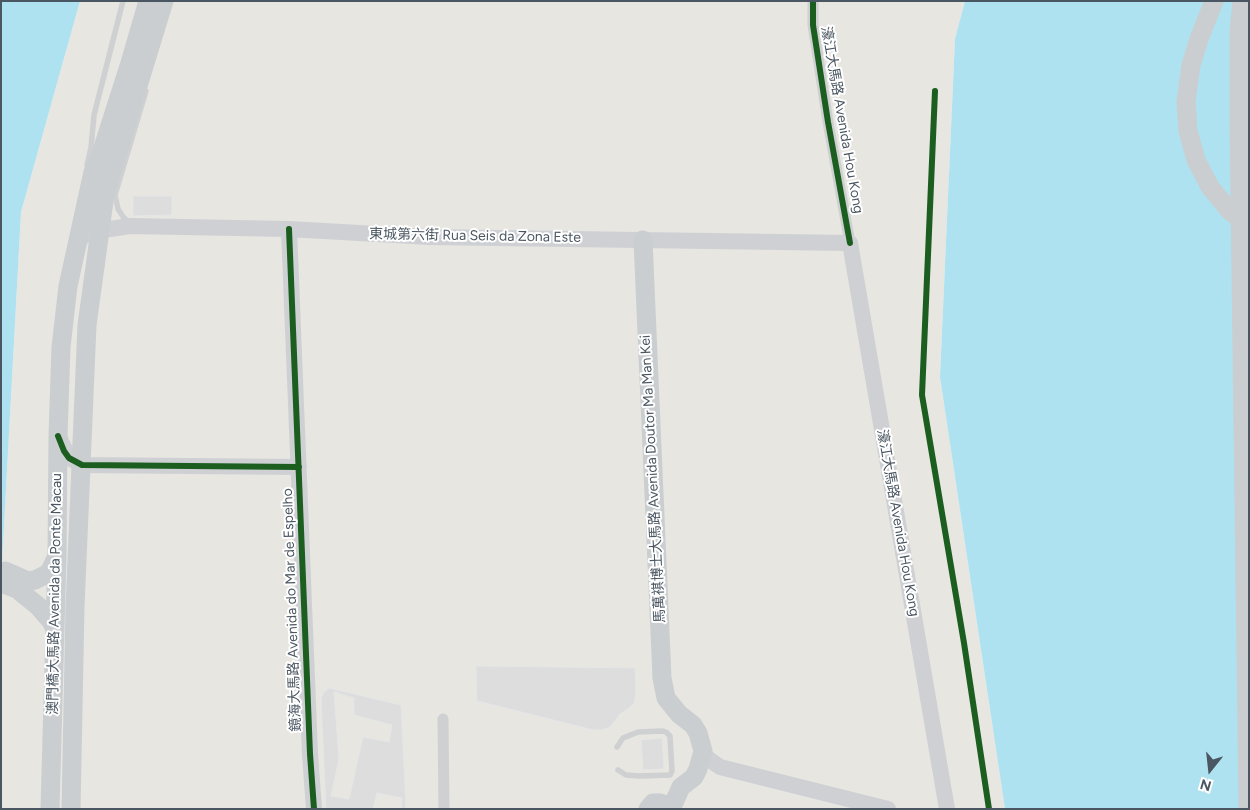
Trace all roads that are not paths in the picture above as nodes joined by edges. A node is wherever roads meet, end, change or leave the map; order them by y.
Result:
1 (123, 1) edge
2 (135, 1) edge
3 (148, 1) edge
4 (164, 1) edge
5 (813, 1) edge
6 (1214, 1) edge
7 (1242, 1) edge
8 (148, 86) dead end
9 (89, 174) junction
10 (79, 199) dead end
11 (82, 221) junction
12 (140, 226) junction
13 (1249, 227) edge
14 (289, 229) junction
15 (99, 230) junction
16 (643, 240) junction
17 (78, 241) junction
18 (850, 243) junction
19 (58, 436) junction
20 (82, 466) junction
21 (298, 467) junction
22 (57, 556) junction
23 (1, 570) edge
24 (43, 577) junction
25 (13, 584) edge
26 (38, 606) junction
27 (54, 627) junction
28 (443, 719) dead end
29 (617, 747) dead end
30 (703, 755) junction
31 (618, 770) dead end
32 (50, 809) edge
33 (71, 809) edge
34 (314, 809) edge
35 (444, 809) edge
36 (648, 809) edge
37 (669, 809) edge
38 (888, 809) edge
39 (947, 809) edge
40 (1248, 809) edge

1 - 9 lane
2 - 9 main road
3 - 9 main road, 澳門橋大馬路 Avenida da Ponte Macau
4 - 15 main road, 澳門橋大馬路 Avenida da Ponte Macau
5 - 18 street, 濠江大馬路 Avenida Hou Kong
6 - 13 main road, bridge
7 - 40 main road
8 - 12 lane
9 - 11 main road, 澳門橋大馬路 Avenida da Ponte Macau
10 - 11 lane
11 - 17 main road, 澳門橋大馬路 Avenida da Ponte Macau
12 - 14 main road, 東城第六街 Rua Seis da Zona Este
12 - 15 main road, 東城第六街 Rua Seis da Zona Este
14 - 16 main road, 東城第六街 Rua Seis da Zona Este
14 - 21 main road, 鏡海大馬路 Avenida do Mar de Espelho
15 - 17 main road
15 - 20 main road, 澳門橋大馬路 Avenida da Ponte Macau
16 - 18 main road, 東城第六街 Rua Seis da Zona Este
16 - 30 main road, 馬萬祺博士大馬路 Avenida Doutor Ma Man Kei
17 - 19 main road, 澳門橋大馬路 Avenida da Ponte Macau
18 - 39 main road, 濠江大馬路 Avenida Hou Kong
19 - 20 main road
19 - 22 main road, 澳門橋大馬路 Avenida da Ponte Macau
20 - 21 main road
20 - 33 main road, 澳門橋大馬路 Avenida da Ponte Macau
21 - 34 main road, 鏡海大馬路 Avenida do Mar de Espelho
22 - 24 main road
22 - 27 main road, 澳門橋大馬路 Avenida da Ponte Macau
23 - 25 main road
24 - 25 main road
24 - 26 main road
25 - 26 main road
26 - 27 main road
27 - 32 main road, 澳門橋大馬路 Avenida da Ponte Macau
28 - 35 street
29 - 31 lane
30 - 37 main road
30 - 38 main road
36 - 37 main road

